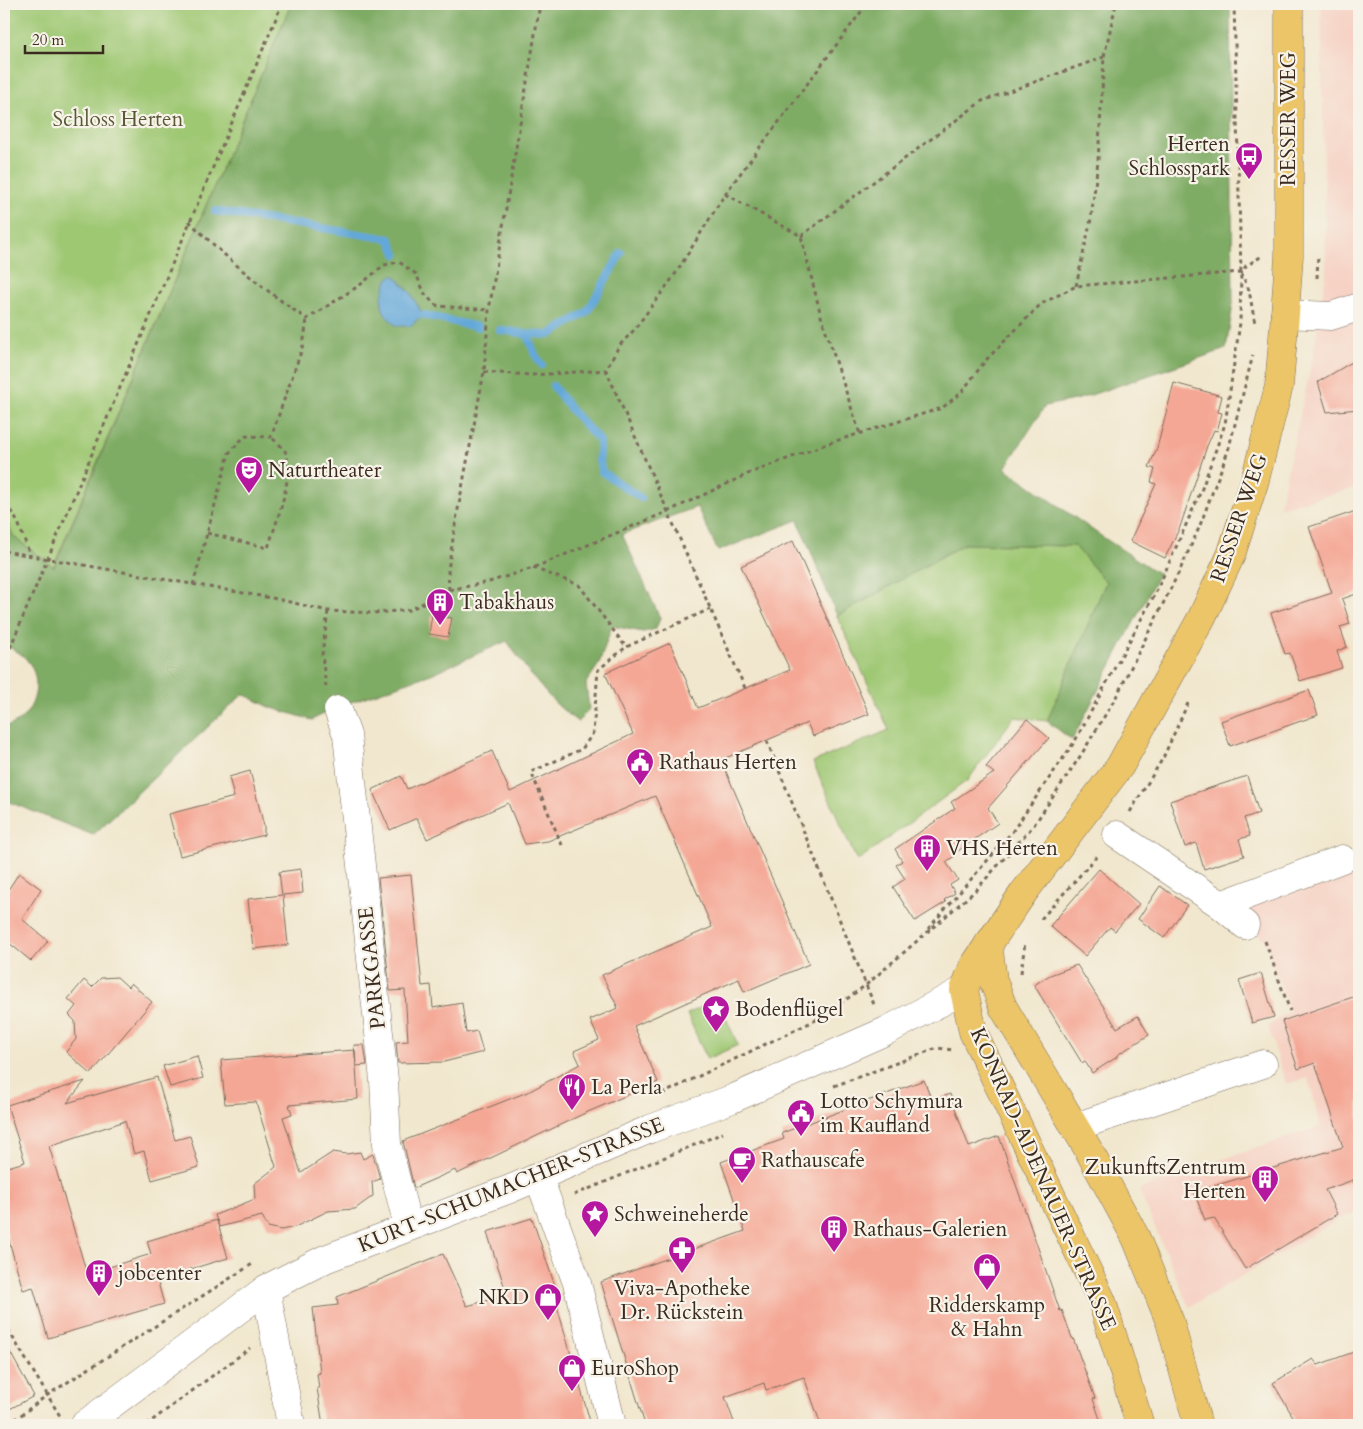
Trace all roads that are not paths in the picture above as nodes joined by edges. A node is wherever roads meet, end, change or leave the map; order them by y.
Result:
1 (1289, 4) edge
2 (1359, 307) edge
3 (1286, 314) junction
4 (338, 710) road end
5 (1116, 835) dead end
6 (1342, 858) dead end
7 (1221, 906) junction
8 (1245, 925) road end
9 (988, 944) junction
10 (964, 990) junction
11 (1263, 1064) dead end
12 (1075, 1127) junction
13 (538, 1178) junction
14 (408, 1226) junction
15 (266, 1289) junction
16 (73, 1422) edge
17 (291, 1425) edge
18 (612, 1425) edge
19 (1140, 1425) edge
20 (1198, 1425) edge

1 - 3 main road, RESSER WEG
2 - 3 street
3 - 9 main road, RESSER WEG
4 - 14 street, PARKGASSE
5 - 7 street
6 - 7 street
7 - 8 street
9 - 10 main road, RESSER WEG
9 - 12 main road, KONRAD-ADENAUER-STRASSE
10 - 13 street, KURT-SCHUMACHER-STRASSE
10 - 19 main road, KONRAD-ADENAUER-STRASSE
11 - 12 street
12 - 20 main road, KONRAD-ADENAUER-STRASSE
13 - 14 street, KURT-SCHUMACHER-STRASSE
13 - 18 street
14 - 15 street, KURT-SCHUMACHER-STRASSE
15 - 16 street, KURT-SCHUMACHER-STRASSE
15 - 17 street

